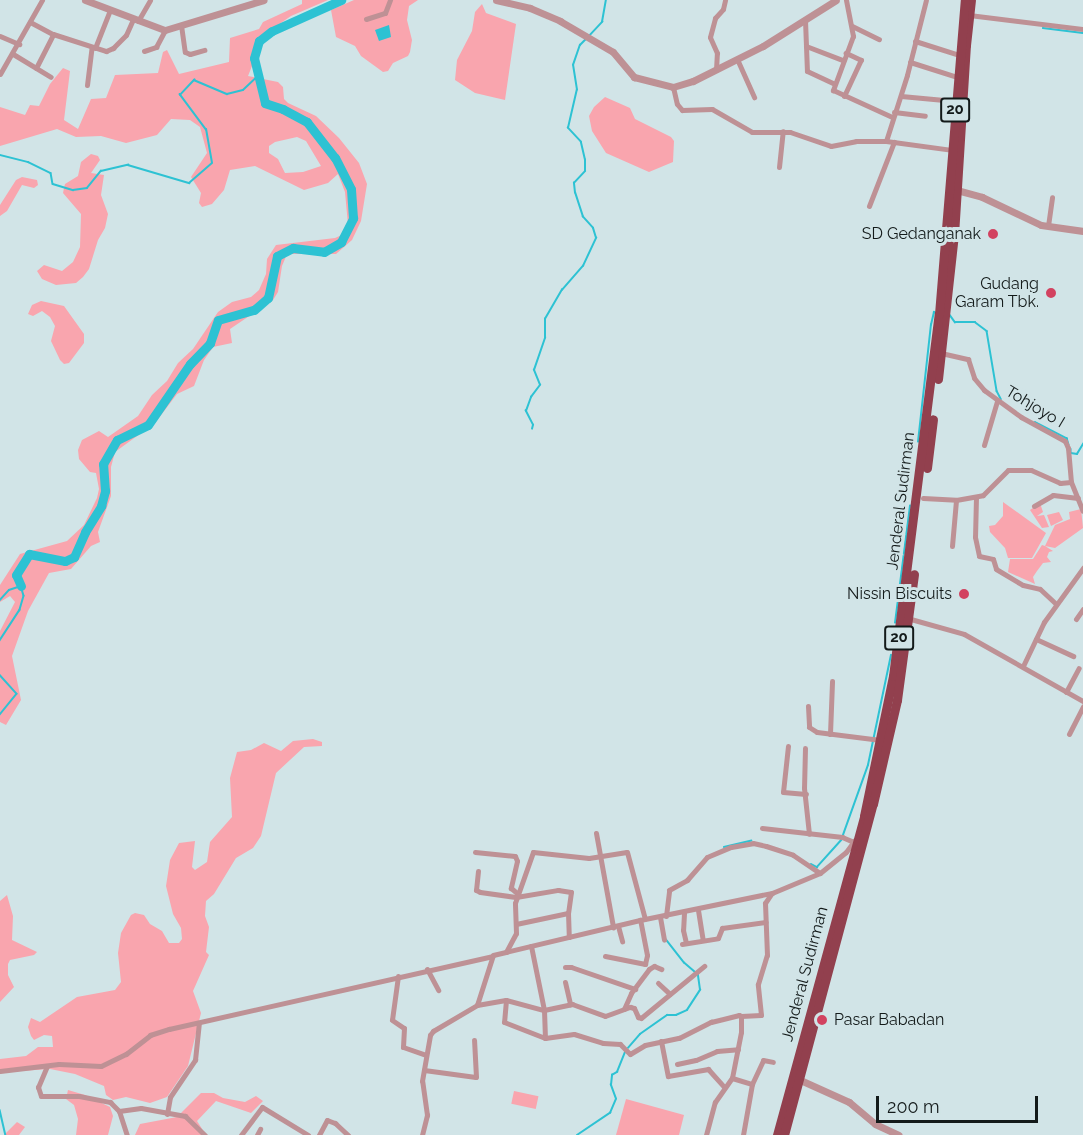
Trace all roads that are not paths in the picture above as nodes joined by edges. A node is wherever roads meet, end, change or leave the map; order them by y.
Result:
1 (42, 0) edge
2 (85, 0) edge
3 (150, 0) edge
4 (264, 0) edge
5 (390, 0) edge
6 (496, 0) edge
7 (533, 0) edge
8 (725, 0) edge
9 (836, 0) edge
10 (846, 0) edge
11 (926, 0) edge
12 (964, 0) edge
13 (971, 0) edge
14 (98, 3) edge
15 (530, 8) junction
16 (110, 10) junction
17 (966, 15) junction
18 (366, 19) dead end
19 (136, 20) junction
20 (805, 20) junction
21 (30, 22) junction
22 (181, 25) junction
23 (852, 26) junction
24 (1083, 29) edge
25 (165, 30) junction
26 (53, 34) junction
27 (0, 36) edge
28 (879, 39) dead end
29 (915, 41) junction
30 (19, 44) junction
31 (806, 46) junction
32 (93, 48) junction
33 (204, 50) dead end
34 (144, 51) dead end
35 (846, 52) junction
36 (13, 54) junction
37 (959, 55) junction
38 (737, 59) junction
39 (843, 60) junction
40 (910, 62) junction
41 (36, 69) junction
42 (716, 70) junction
43 (0, 74) edge
44 (51, 77) dead end
45 (957, 77) junction
46 (834, 83) junction
47 (87, 85) dead end
48 (673, 87) junction
49 (844, 96) junction
50 (901, 96) junction
51 (754, 97) dead end
52 (955, 101) junction
53 (893, 115) junction
54 (925, 116) dead end
55 (783, 131) junction
56 (886, 141) junction
57 (894, 142) junction
58 (953, 150) junction
59 (779, 167) dead end
60 (954, 189) junction
61 (1052, 197) dead end
62 (869, 206) dead end
63 (1048, 226) junction
64 (1083, 231) edge
65 (939, 341) junction
66 (941, 353) junction
67 (997, 401) junction
68 (984, 445) dead end
69 (926, 451) junction
70 (1071, 482) junction
71 (976, 497) junction
72 (923, 498) junction
73 (1078, 498) junction
74 (956, 500) junction
75 (1034, 506) dead end
76 (1083, 511) edge
77 (952, 546) dead end
78 (1083, 568) edge
79 (1056, 604) junction
80 (1083, 609) edge
81 (905, 618) junction
82 (1077, 619) dead end
83 (1036, 639) junction
84 (1073, 656) dead end
85 (1023, 666) junction
86 (1079, 668) dead end
87 (832, 681) dead end
88 (1066, 692) junction
89 (1083, 701) edge
90 (808, 706) dead end
91 (1083, 706) edge
92 (830, 734) junction
93 (1069, 734) dead end
94 (881, 740) junction
95 (788, 746) dead end
96 (805, 748) dead end
97 (806, 794) junction
98 (762, 828) dead end
99 (596, 833) dead end
100 (809, 834) junction
101 (856, 838) junction
102 (475, 852) dead end
103 (598, 856) junction
104 (478, 872) dead end
105 (820, 873) junction
106 (772, 893) junction
107 (517, 896) junction
108 (698, 910) junction
109 (568, 913) junction
110 (684, 913) junction
111 (663, 917) junction
112 (643, 920) junction
113 (766, 922) junction
114 (516, 924) junction
115 (616, 926) junction
116 (569, 937) junction
117 (664, 940) dead end
118 (704, 940) junction
119 (622, 941) dead end
120 (531, 946) junction
121 (506, 952) junction
122 (492, 956) junction
123 (605, 956) dead end
124 (704, 966) dead end
125 (565, 967) dead end
126 (427, 969) junction
127 (661, 969) dead end
128 (398, 976) junction
129 (565, 982) dead end
130 (658, 983) dead end
131 (635, 989) junction
132 (438, 990) dead end
133 (670, 994) junction
134 (506, 1000) junction
135 (570, 1004) junction
136 (477, 1005) junction
137 (624, 1009) junction
138 (544, 1010) junction
139 (741, 1016) junction
140 (199, 1023) junction
141 (545, 1038) junction
142 (474, 1040) dead end
143 (662, 1041) junction
144 (738, 1049) junction
145 (426, 1055) junction
146 (774, 1062) dead end
147 (677, 1064) dead end
148 (47, 1066) junction
149 (0, 1071) edge
150 (424, 1071) junction
151 (732, 1078) junction
152 (803, 1081) junction
153 (752, 1084) junction
154 (724, 1087) junction
155 (119, 1111) junction
156 (167, 1114) junction
157 (127, 1135) edge
158 (205, 1135) edge
159 (241, 1135) edge
160 (308, 1135) edge
161 (319, 1135) edge
162 (348, 1135) edge
163 (423, 1135) edge
164 (706, 1135) edge
165 (743, 1135) edge
166 (777, 1135) edge
167 (784, 1135) edge
168 (899, 1135) edge

1 - 21 street
2 - 14 street
3 - 19 street
4 - 22 street
5 - 18 street
6 - 15 street
7 - 15 street
8 - 42 street
9 - 20 street
10 - 23 street
11 - 29 street
12 - 17 highway, Jenderal Sudirman / 20
13 - 17 highway, 20
14 - 16 street
15 - 48 street
16 - 19 street
16 - 32 street
17 - 24 street
17 - 37 highway, Jenderal Sudirman / 20
17 - 60 highway, Jenderal Sudirman / 20
19 - 25 street
19 - 32 street
20 - 31 street
20 - 38 street
21 - 26 street
21 - 30 street
22 - 25 street
22 - 33 street
23 - 28 street
23 - 35 street
25 - 34 street
26 - 32 street
26 - 41 street
27 - 30 street
29 - 37 street
29 - 40 street
30 - 36 street
31 - 39 street
31 - 46 street
32 - 47 street
35 - 39 street
35 - 49 street
36 - 41 street
36 - 43 street
37 - 45 highway, Jenderal Sudirman / 20
38 - 42 street
38 - 51 street
39 - 46 street
40 - 45 street
40 - 50 street
41 - 44 street
42 - 48 street
45 - 52 highway, Jenderal Sudirman / 20
46 - 49 street
48 - 55 street
49 - 53 street
50 - 52 street
50 - 53 street
52 - 58 highway, Jenderal Sudirman / 20
53 - 54 street
53 - 56 street
55 - 56 street
55 - 59 street
56 - 57 street
57 - 58 street
57 - 62 street
58 - 60 highway, Jenderal Sudirman / 20
60 - 63 street
60 - 65 highway, Jenderal Sudirman / 20
61 - 63 street
63 - 64 street
65 - 66 highway, Jenderal Sudirman / 20
65 - 69 highway, Jenderal Sudirman / 20
66 - 67 street, Tohjoyo I
66 - 69 highway, Jenderal Sudirman / 20
67 - 68 street
67 - 70 street, Tohjoyo I
69 - 72 highway, Jenderal Sudirman / 20
69 - 81 highway, Jenderal Sudirman / 20
70 - 71 street
70 - 73 street, Tohjoyo I
71 - 74 street
71 - 79 street
72 - 74 street
72 - 81 highway, Jenderal Sudirman / 20
73 - 75 street
73 - 76 street, Tohjoyo I
74 - 77 street
78 - 79 street
79 - 83 street
80 - 82 street
81 - 85 street
81 - 94 highway, Jenderal Sudirman / 20
81 - 152 highway, Jenderal Sudirman / 20
83 - 84 street
83 - 85 street
85 - 88 street
86 - 88 street
87 - 92 street
88 - 89 street
90 - 92 street
91 - 93 street
92 - 94 street
94 - 101 highway, Jenderal Sudirman / 20
95 - 97 street
96 - 97 street
97 - 100 street
98 - 100 street
99 - 103 street
100 - 101 street
101 - 105 street
101 - 166 highway, Jenderal Sudirman / 20
102 - 107 street
103 - 107 street
103 - 112 street
103 - 115 street
104 - 107 street
105 - 106 street
105 - 111 street
106 - 108 street
106 - 113 street
107 - 109 street
107 - 114 street
108 - 110 street
108 - 118 street
109 - 114 street
109 - 116 street
110 - 111 street
110 - 118 street
111 - 112 street
111 - 117 street
112 - 115 street
112 - 123 street
113 - 118 street
113 - 139 street
114 - 121 street
115 - 116 street
115 - 119 street
116 - 120 street
120 - 121 street
120 - 138 street
121 - 122 street
122 - 126 street
122 - 136 street
124 - 133 street
125 - 131 street
126 - 128 street
126 - 132 street
127 - 131 street
128 - 140 street
128 - 145 street
129 - 135 street
130 - 133 street
131 - 137 street
133 - 137 street
134 - 136 street
134 - 138 street
134 - 141 street
135 - 137 street
135 - 138 street
136 - 145 street
138 - 141 street
139 - 143 street
139 - 144 street
140 - 148 street
140 - 156 street
141 - 143 street
142 - 150 street
143 - 154 street
144 - 147 street
144 - 151 street
145 - 150 street
146 - 153 street
148 - 149 street
148 - 155 street
150 - 163 street
151 - 153 street
151 - 154 street
152 - 167 highway, Jenderal Sudirman / 20
152 - 168 street
153 - 165 street
154 - 164 street
155 - 156 street
155 - 157 street
156 - 158 street
159 - 160 street
161 - 162 street

